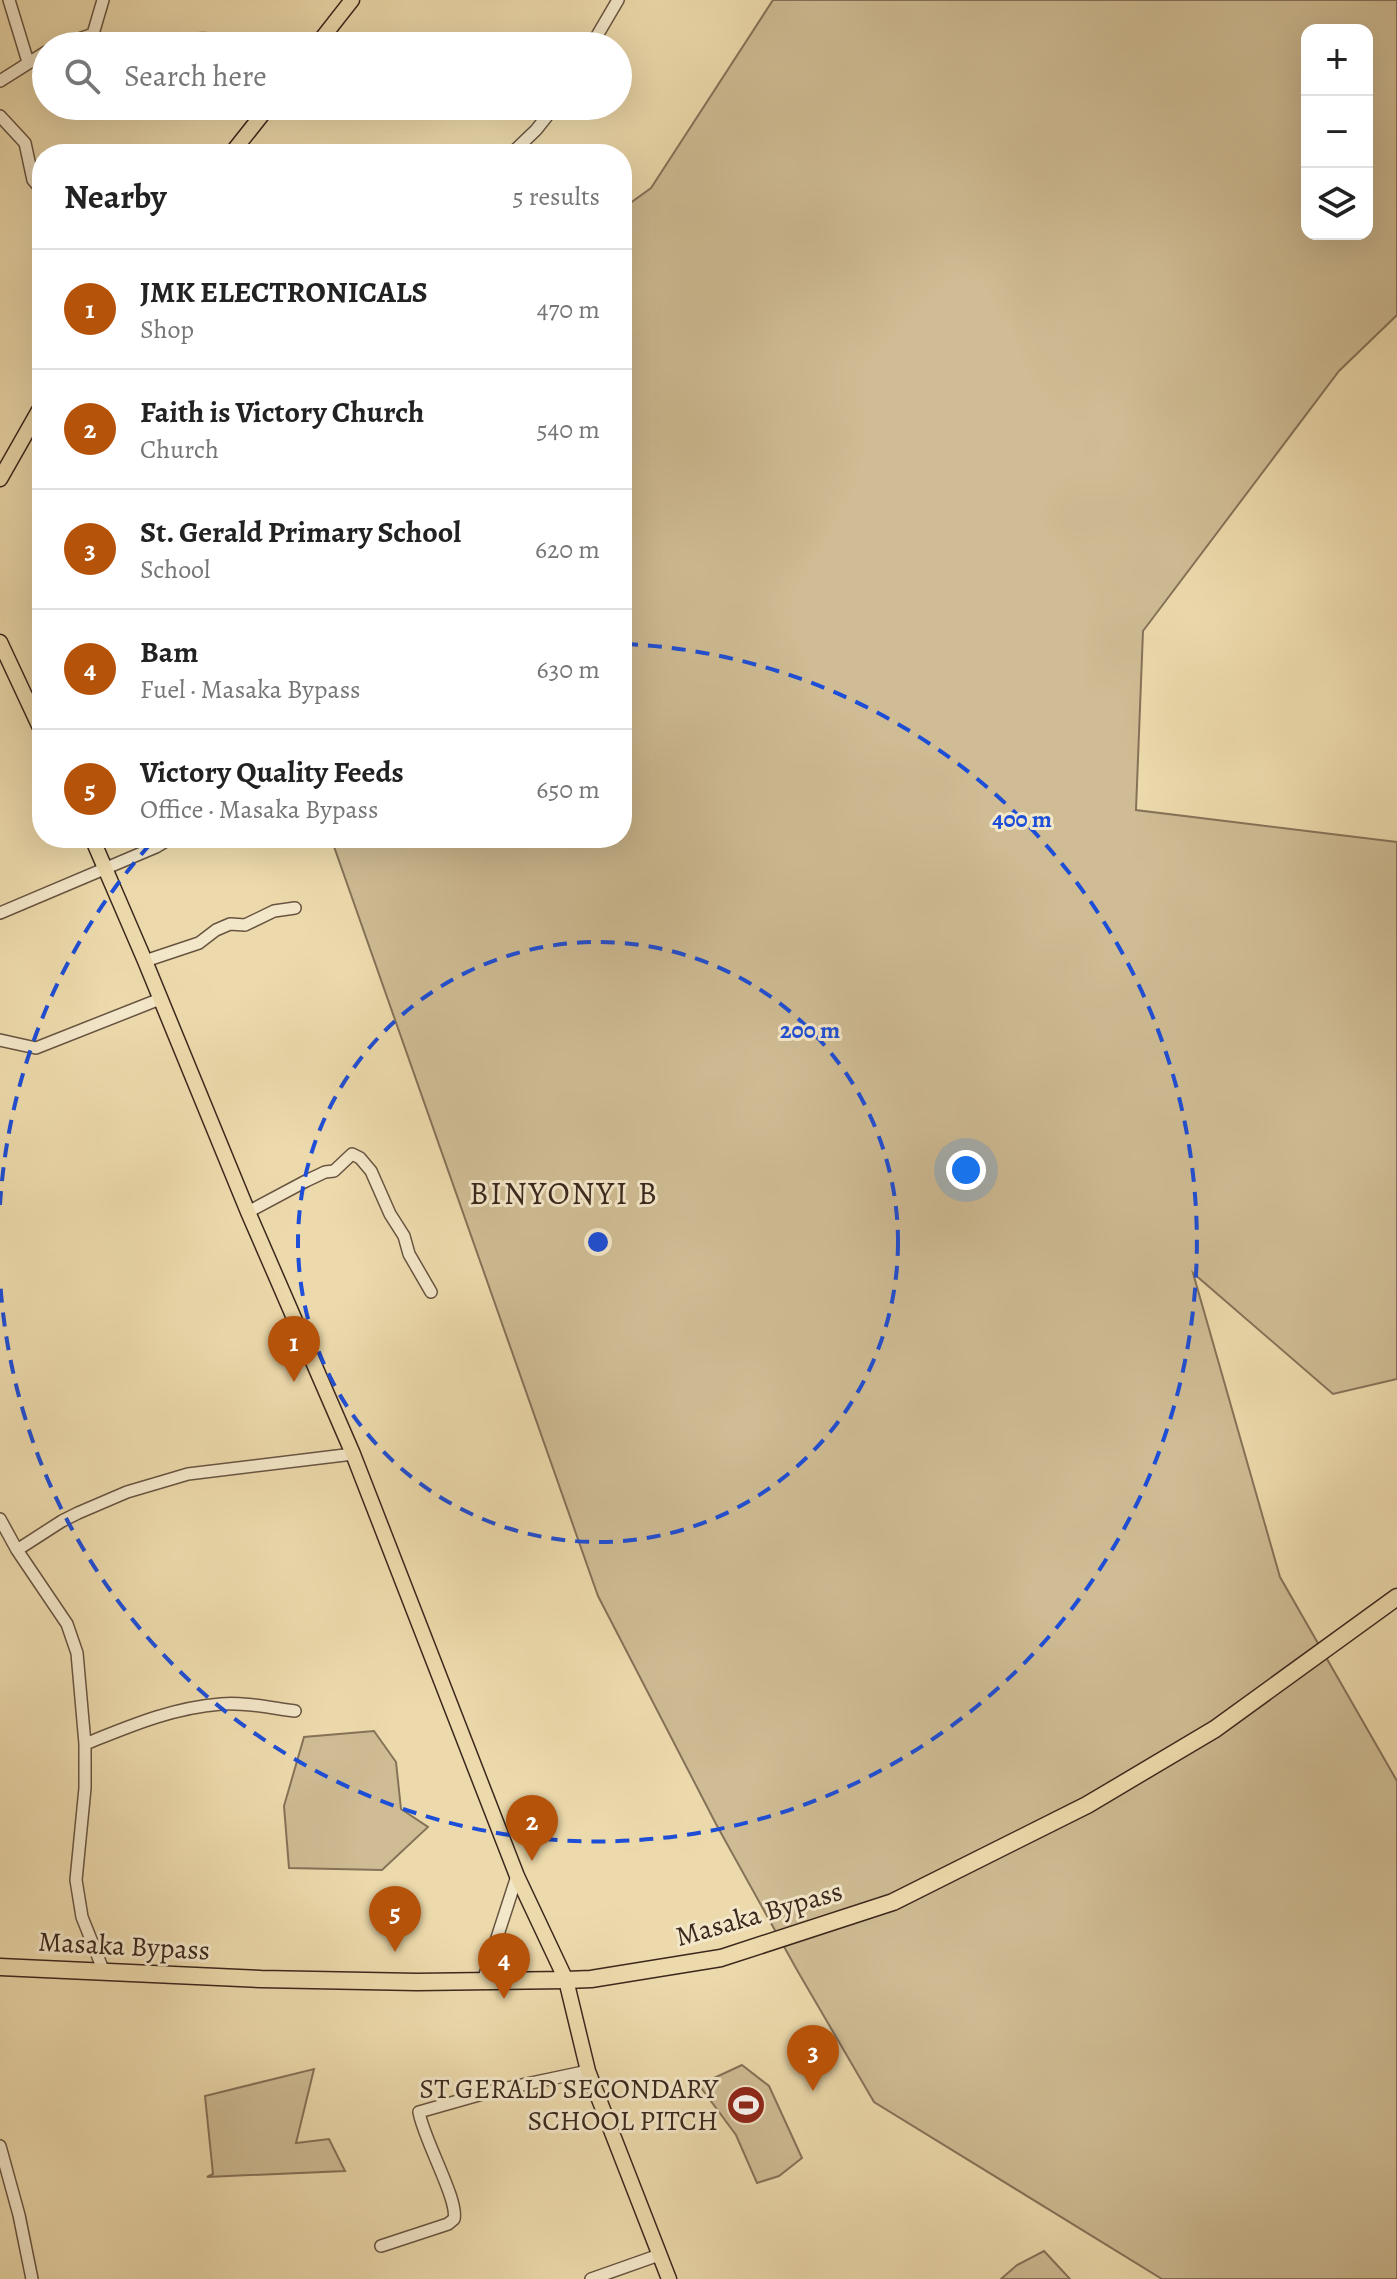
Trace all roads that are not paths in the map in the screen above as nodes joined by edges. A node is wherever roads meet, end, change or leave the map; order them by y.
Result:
1 (9, 0) edge
2 (103, 0) edge
3 (352, 0) edge
4 (618, 0) edge
5 (94, 32) edge
6 (327, 32) edge
7 (599, 32) edge
8 (32, 60) edge
9 (28, 62) junction
10 (0, 81) edge
11 (0, 116) edge
12 (258, 120) edge
13 (544, 120) edge
14 (239, 144) edge
15 (521, 144) edge
16 (32, 175) edge
17 (32, 423) edge
18 (0, 479) edge
19 (0, 642) edge
20 (32, 711) edge
21 (96, 848) edge
22 (153, 848) edge
23 (105, 867) junction
24 (295, 908) dead end
25 (0, 913) edge
26 (145, 961) junction
27 (160, 999) junction
28 (0, 1040) edge
29 (248, 1212) junction
30 (431, 1292) dead end
31 (353, 1454) junction
32 (0, 1519) edge
33 (17, 1550) junction
34 (1397, 1597) edge
35 (295, 1711) dead end
36 (85, 1744) junction
37 (517, 1876) junction
38 (0, 1967) edge
39 (104, 1972) junction
40 (566, 1980) junction
41 (483, 1981) junction
42 (588, 2071) junction
43 (0, 2146) edge
44 (381, 2246) dead end
45 (659, 2255) junction
46 (32, 2279) edge
47 (591, 2279) edge
48 (669, 2279) edge

1 - 9 street
2 - 5 street
3 - 6 main road
4 - 7 street
8 - 9 street
9 - 10 street
11 - 16 street
12 - 14 main road
13 - 15 street
17 - 18 main road
19 - 20 main road
21 - 23 main road
22 - 23 street
23 - 25 street
23 - 26 main road
24 - 26 street
26 - 27 main road
27 - 28 street
27 - 29 main road
29 - 30 street
29 - 31 main road
31 - 33 street
31 - 37 main road
32 - 33 street
33 - 36 street
34 - 40 highway, Masaka Bypass
35 - 36 street
36 - 39 street
37 - 40 main road
37 - 41 street
38 - 39 highway, Masaka Bypass
39 - 41 highway, Masaka Bypass
40 - 41 highway, Masaka Bypass
40 - 42 main road
42 - 44 street
42 - 45 main road
43 - 46 street
45 - 47 street
45 - 48 main road

